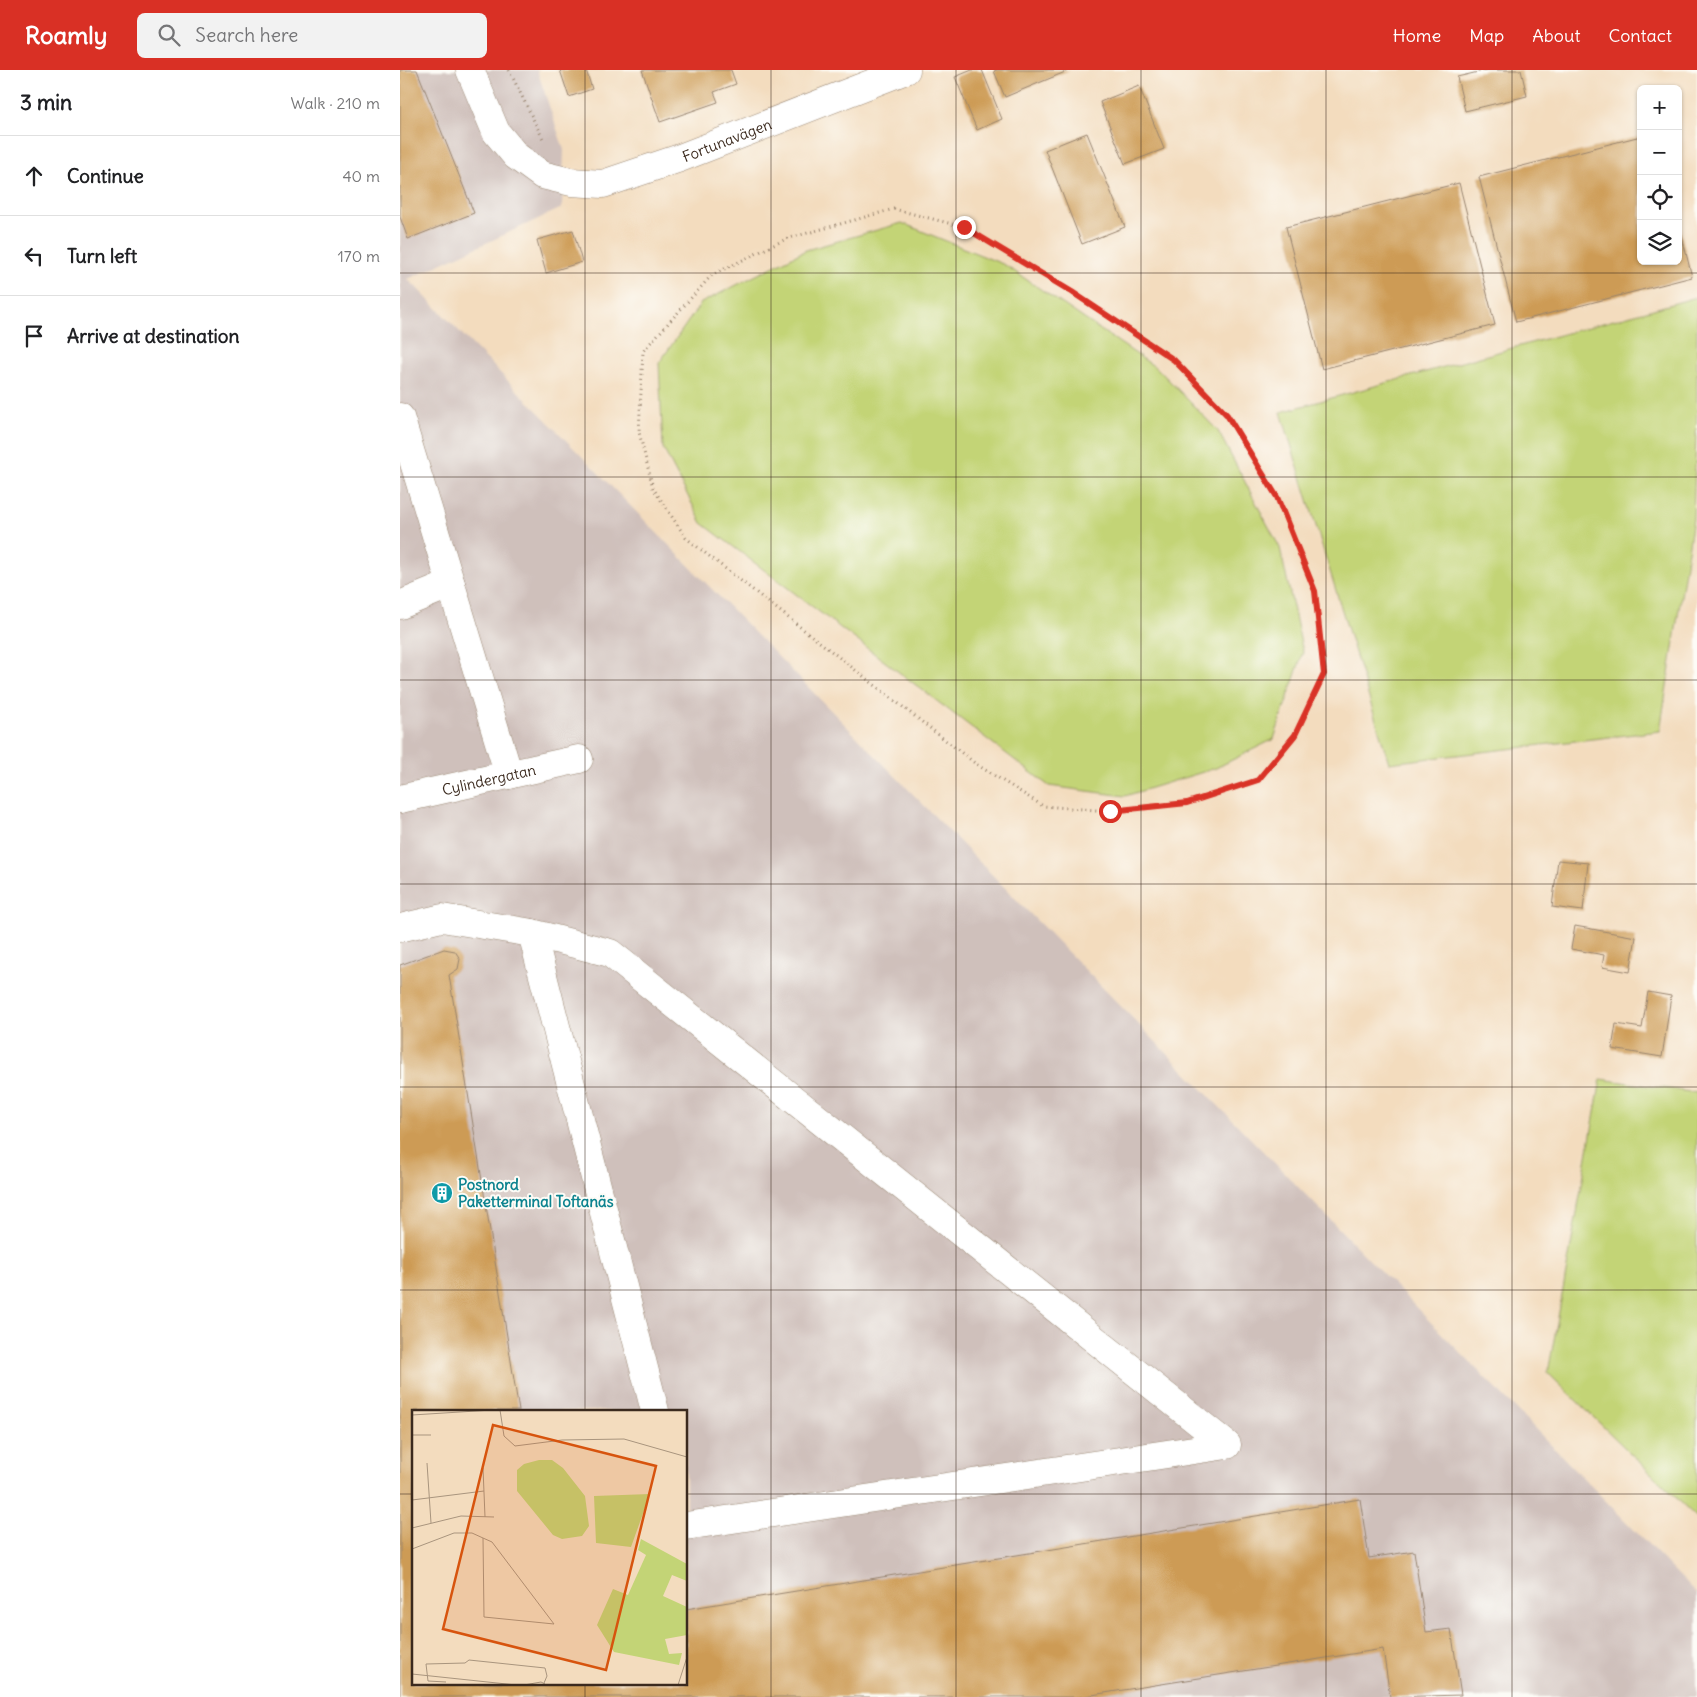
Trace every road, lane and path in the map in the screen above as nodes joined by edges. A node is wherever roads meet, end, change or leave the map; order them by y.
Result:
1 (470, 70) edge
2 (509, 70) edge
3 (906, 70) edge
4 (542, 175) junction
5 (894, 209) joint
6 (400, 417) edge
7 (451, 584) junction
8 (400, 604) edge
9 (579, 759) dead end
10 (509, 775) junction
11 (400, 799) edge
12 (400, 928) edge
13 (532, 933) junction
14 (655, 1410) edge
15 (688, 1526) edge

1 - 4 street
2 - 4 path
3 - 4 street, Fortunavägen
5 - 5 path
6 - 7 street
7 - 8 street
7 - 10 street
9 - 10 street, Cylindergatan
10 - 11 street, Cylindergatan
12 - 13 street
13 - 14 street
13 - 15 street

